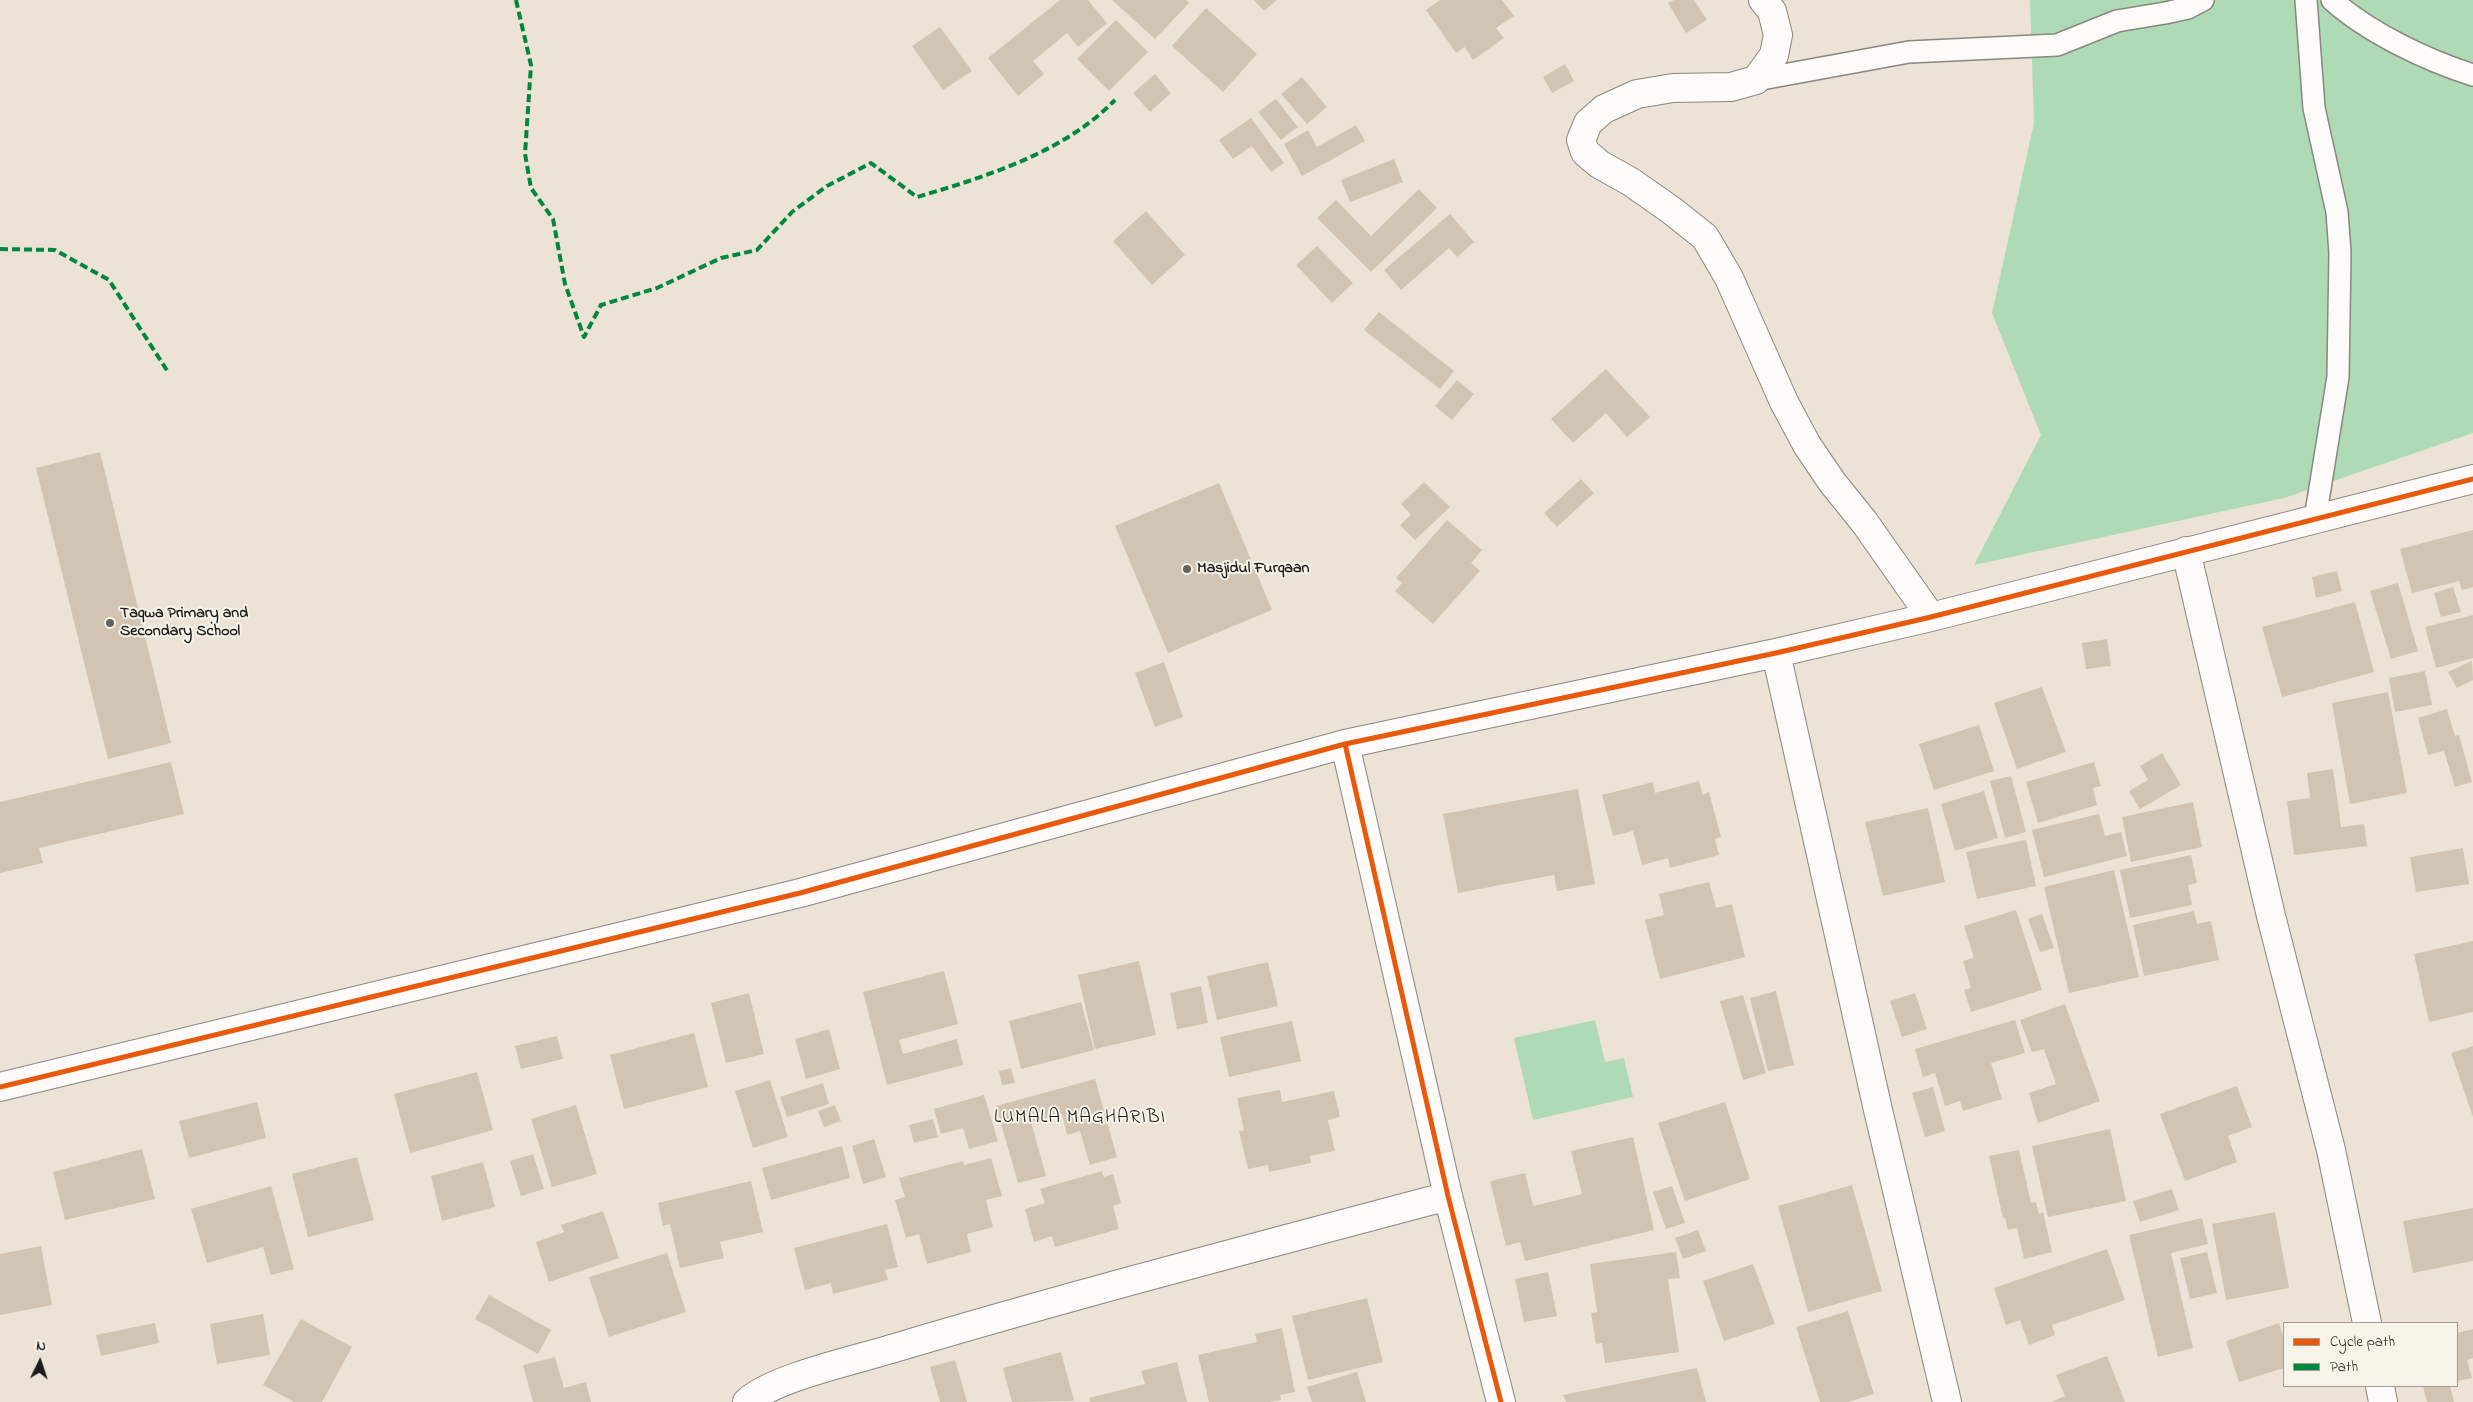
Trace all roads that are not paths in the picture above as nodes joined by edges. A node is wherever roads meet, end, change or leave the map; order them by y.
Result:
1 (1763, 0) edge
2 (2203, 0) edge
3 (2306, 0) edge
4 (2332, 0) edge
5 (2473, 76) edge
6 (1756, 80) junction
7 (2473, 479) edge
8 (2315, 519) junction
9 (2186, 551) junction
10 (1931, 616) junction
11 (1776, 653) junction
12 (1345, 744) junction
13 (0, 1087) edge
14 (1448, 1196) junction
15 (2367, 1322) edge
16 (2380, 1387) edge
17 (747, 1402) edge
18 (1501, 1402) edge
19 (1948, 1402) edge
20 (2383, 1402) edge

1 - 6 street
2 - 6 lane
3 - 8 lane
4 - 5 lane
6 - 10 street
7 - 8 street
8 - 9 street
9 - 10 street
9 - 15 street
10 - 11 street
11 - 12 street
11 - 19 street
12 - 13 street
12 - 14 street
14 - 17 street
14 - 18 street
16 - 20 street

